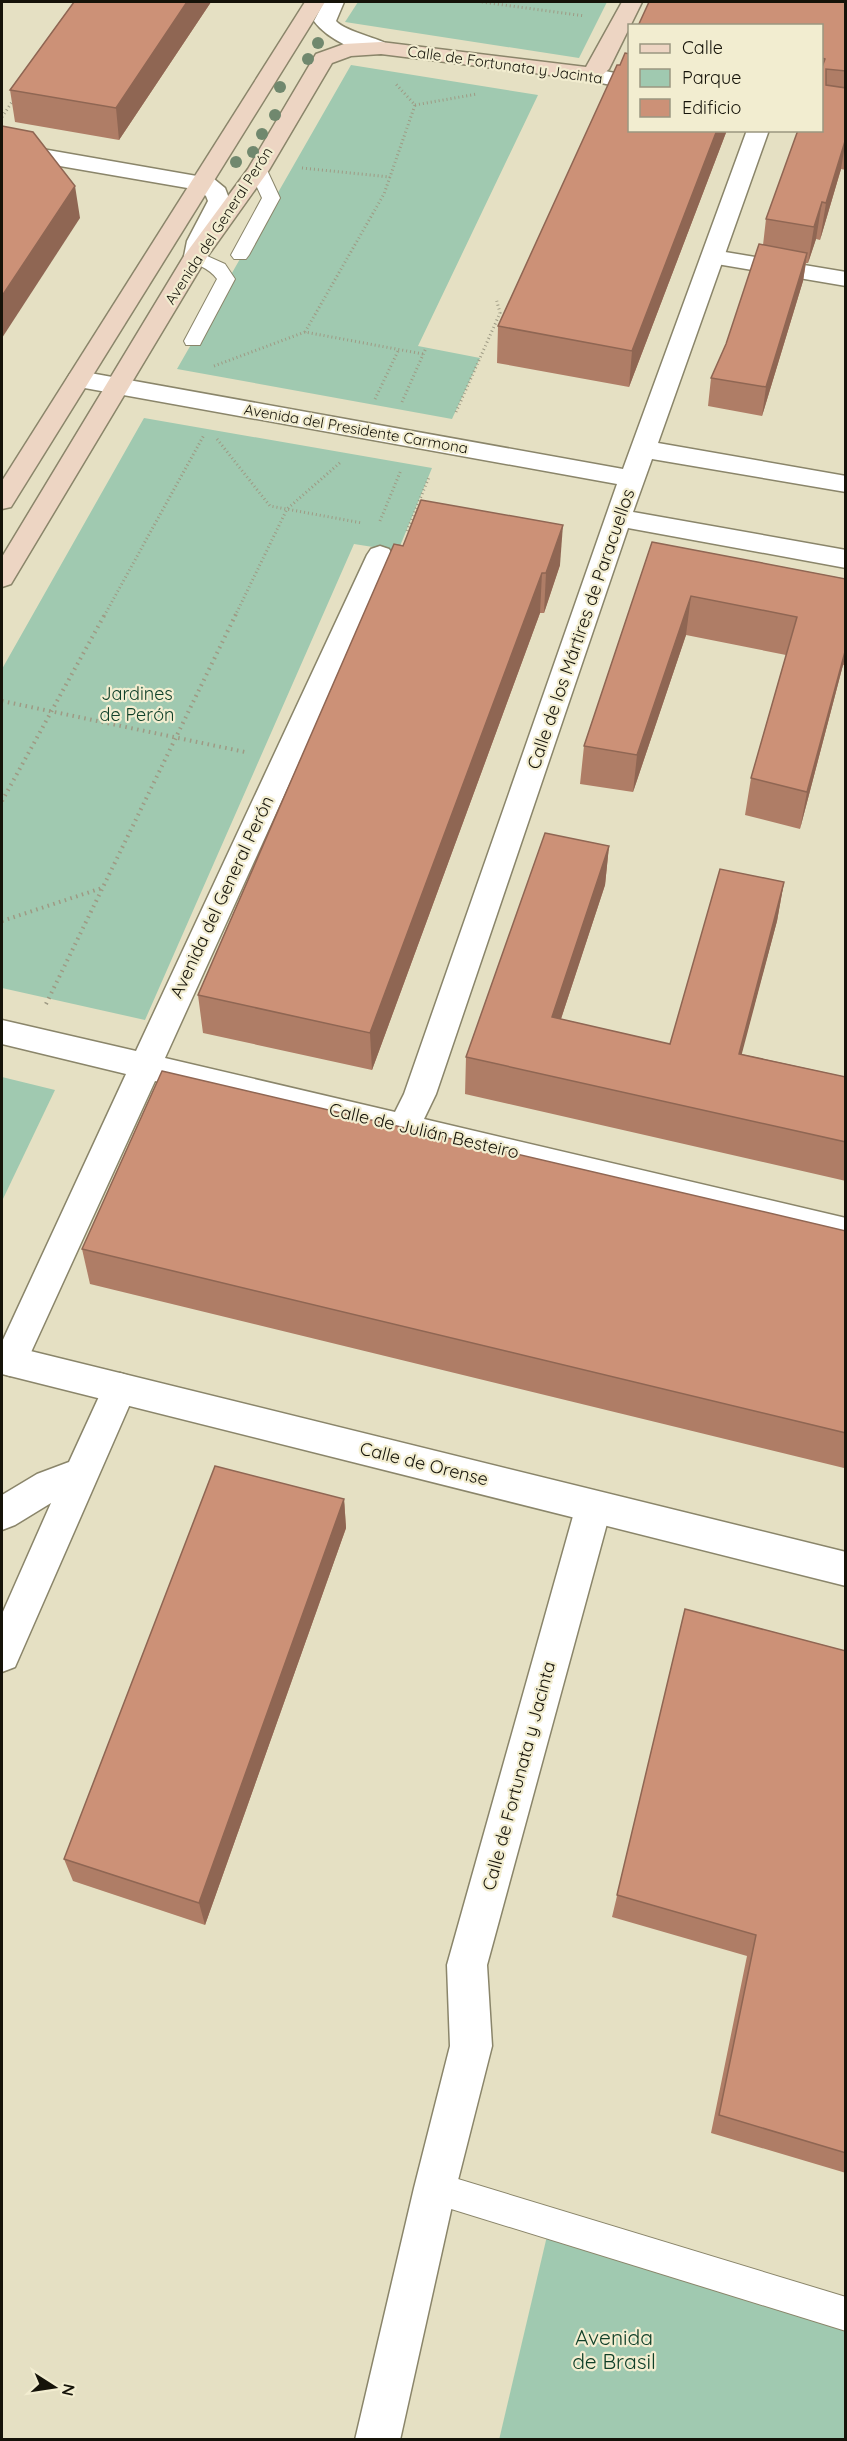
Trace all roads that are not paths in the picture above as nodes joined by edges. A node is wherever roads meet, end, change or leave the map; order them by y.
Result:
1 (315, 2) edge
2 (334, 2) edge
3 (632, 2) edge
4 (381, 48) junction
5 (590, 74) junction
6 (628, 83) edge
7 (757, 132) edge
8 (2, 149) edge
9 (258, 170) junction
10 (200, 182) junction
11 (240, 255) dead end
12 (196, 256) junction
13 (713, 257) junction
14 (846, 279) edge
15 (193, 341) dead end
16 (78, 379) junction
17 (119, 387) junction
18 (643, 449) junction
19 (633, 480) junction
20 (846, 484) edge
21 (2, 501) edge
22 (618, 518) junction
23 (380, 555) dead end
24 (846, 559) edge
25 (2, 578) edge
26 (2, 1032) edge
27 (144, 1066) junction
28 (404, 1126) junction
29 (846, 1232) edge
30 (6, 1360) edge
31 (120, 1388) junction
32 (82, 1474) junction
33 (593, 1509) junction
34 (2, 1514) edge
35 (846, 1569) edge
36 (2, 1655) edge
37 (435, 2188) junction
38 (846, 2314) edge
39 (377, 2439) edge

1 - 10 main road
2 - 4 street
3 - 5 main road
4 - 5 main road, Calle de Fortunata y Jacinta
4 - 9 main road, Avenida del General Perón
5 - 6 street, Calle de Fortunata y Jacinta
7 - 13 street, Calle de los Mártires de Paracuellos
8 - 10 street
9 - 11 lane
9 - 12 main road, Avenida del General Perón
10 - 12 street
10 - 16 main road
12 - 15 lane
12 - 17 main road, Avenida del General Perón
13 - 14 street
13 - 18 street, Calle de los Mártires de Paracuellos
16 - 17 street, Avenida del Presidente Carmona
16 - 21 main road
17 - 19 street, Avenida del Presidente Carmona
17 - 25 main road, Avenida del General Perón
18 - 19 street, Calle de los Mártires de Paracuellos
18 - 20 street
19 - 22 street, Calle de los Mártires de Paracuellos
22 - 24 street
22 - 28 street, Calle de los Mártires de Paracuellos
23 - 27 street, Avenida del General Perón
26 - 27 street, Calle de Julián Besteiro
27 - 28 street, Calle de Julián Besteiro
27 - 30 street, Avenida del General Perón
28 - 29 street, Calle de Julián Besteiro
30 - 31 street, Calle de Orense
31 - 32 street
31 - 33 street, Calle de Orense
32 - 34 street
32 - 36 street
33 - 35 street, Calle de Orense
33 - 37 street, Calle de Fortunata y Jacinta
37 - 38 lane
37 - 39 street

